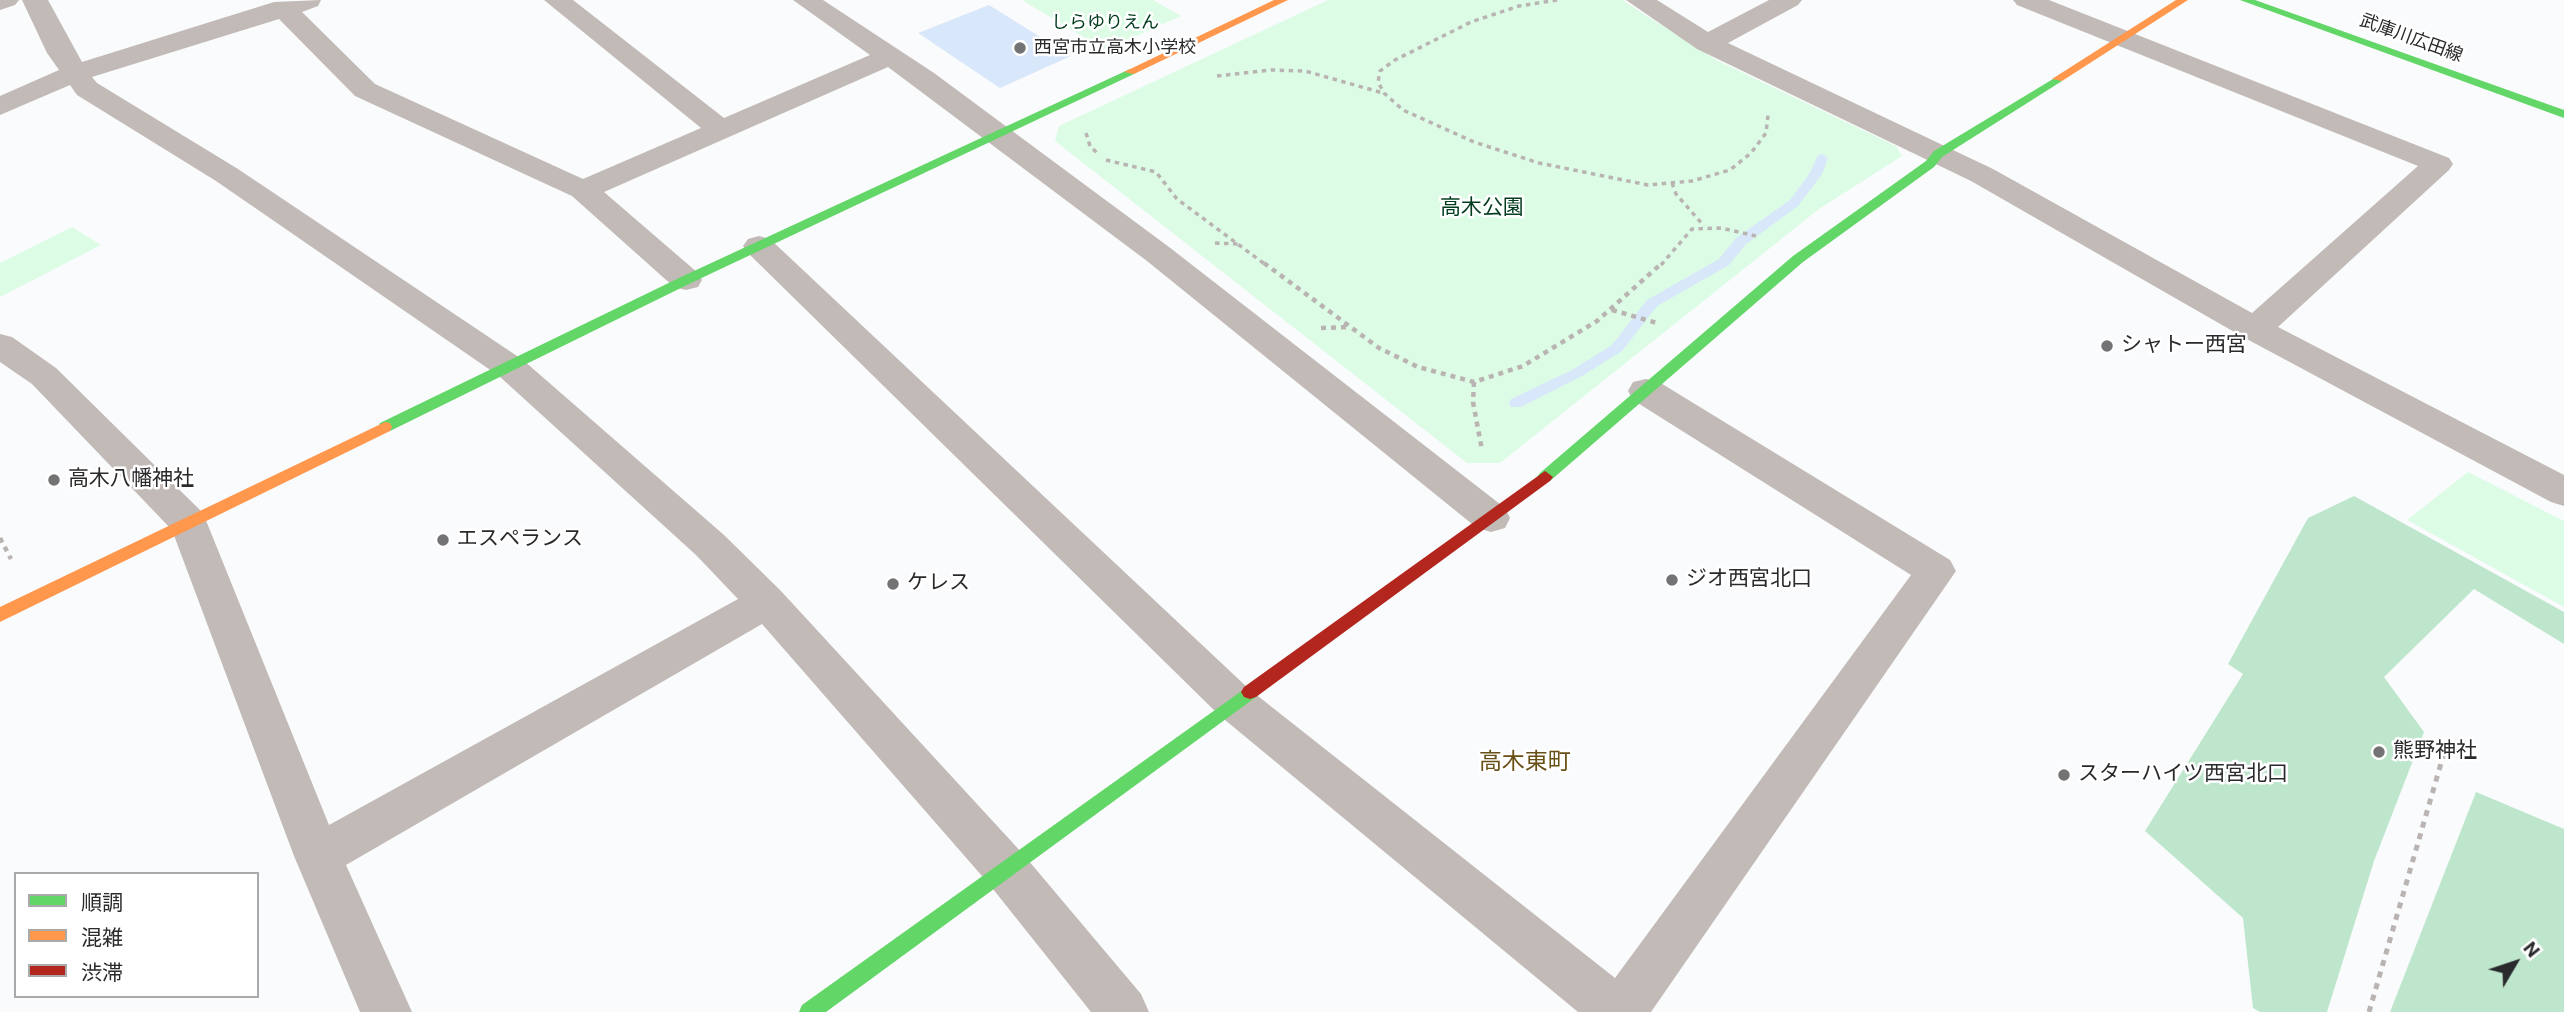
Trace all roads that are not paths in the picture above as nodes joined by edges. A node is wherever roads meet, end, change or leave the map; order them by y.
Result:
1 (6, 0) edge
2 (35, 0) edge
3 (556, 0) edge
4 (806, 0) edge
5 (1283, 0) edge
6 (1639, 0) edge
7 (1789, 0) edge
8 (2026, 0) edge
9 (2183, 0) edge
10 (2245, 0) edge
11 (0, 2) edge
12 (301, 2) edge
13 (2124, 39) junction
14 (1707, 43) junction
15 (890, 56) junction
16 (74, 74) junction
17 (0, 106) edge
18 (2564, 114) edge
19 (720, 129) junction
20 (995, 133) junction
21 (1938, 154) junction
22 (583, 191) junction
23 (759, 246) junction
24 (686, 280) junction
25 (2255, 329) junction
26 (0, 345) edge
27 (511, 368) junction
28 (1646, 391) junction
29 (2564, 492) edge
30 (1491, 517) junction
31 (190, 523) junction
32 (767, 602) junction
33 (0, 615) edge
34 (1234, 702) junction
35 (318, 856) junction
36 (1006, 869) junction
37 (386, 1012) edge
38 (809, 1012) edge
39 (1123, 1012) edge
40 (1619, 1012) edge

1 - 11 street
2 - 16 street
3 - 19 street
4 - 15 street
5 - 20 street
6 - 14 street
7 - 14 street
8 - 13 street
9 - 13 street
10 - 18 street, 武庫川広田線
12 - 16 street
12 - 22 street
13 - 21 street
13 - 25 street
14 - 21 street
15 - 19 street
15 - 20 street
16 - 17 street
16 - 27 street
19 - 22 street
20 - 23 street
20 - 30 street
21 - 25 street
21 - 28 street
22 - 24 street
23 - 24 street
23 - 34 street
24 - 27 street
25 - 29 street
26 - 31 street
27 - 31 street
27 - 32 street
28 - 30 street
28 - 40 street
30 - 34 street
31 - 33 street
31 - 35 street
32 - 35 street
32 - 36 street
34 - 36 street
34 - 40 street
35 - 37 street
36 - 38 street
36 - 39 street

